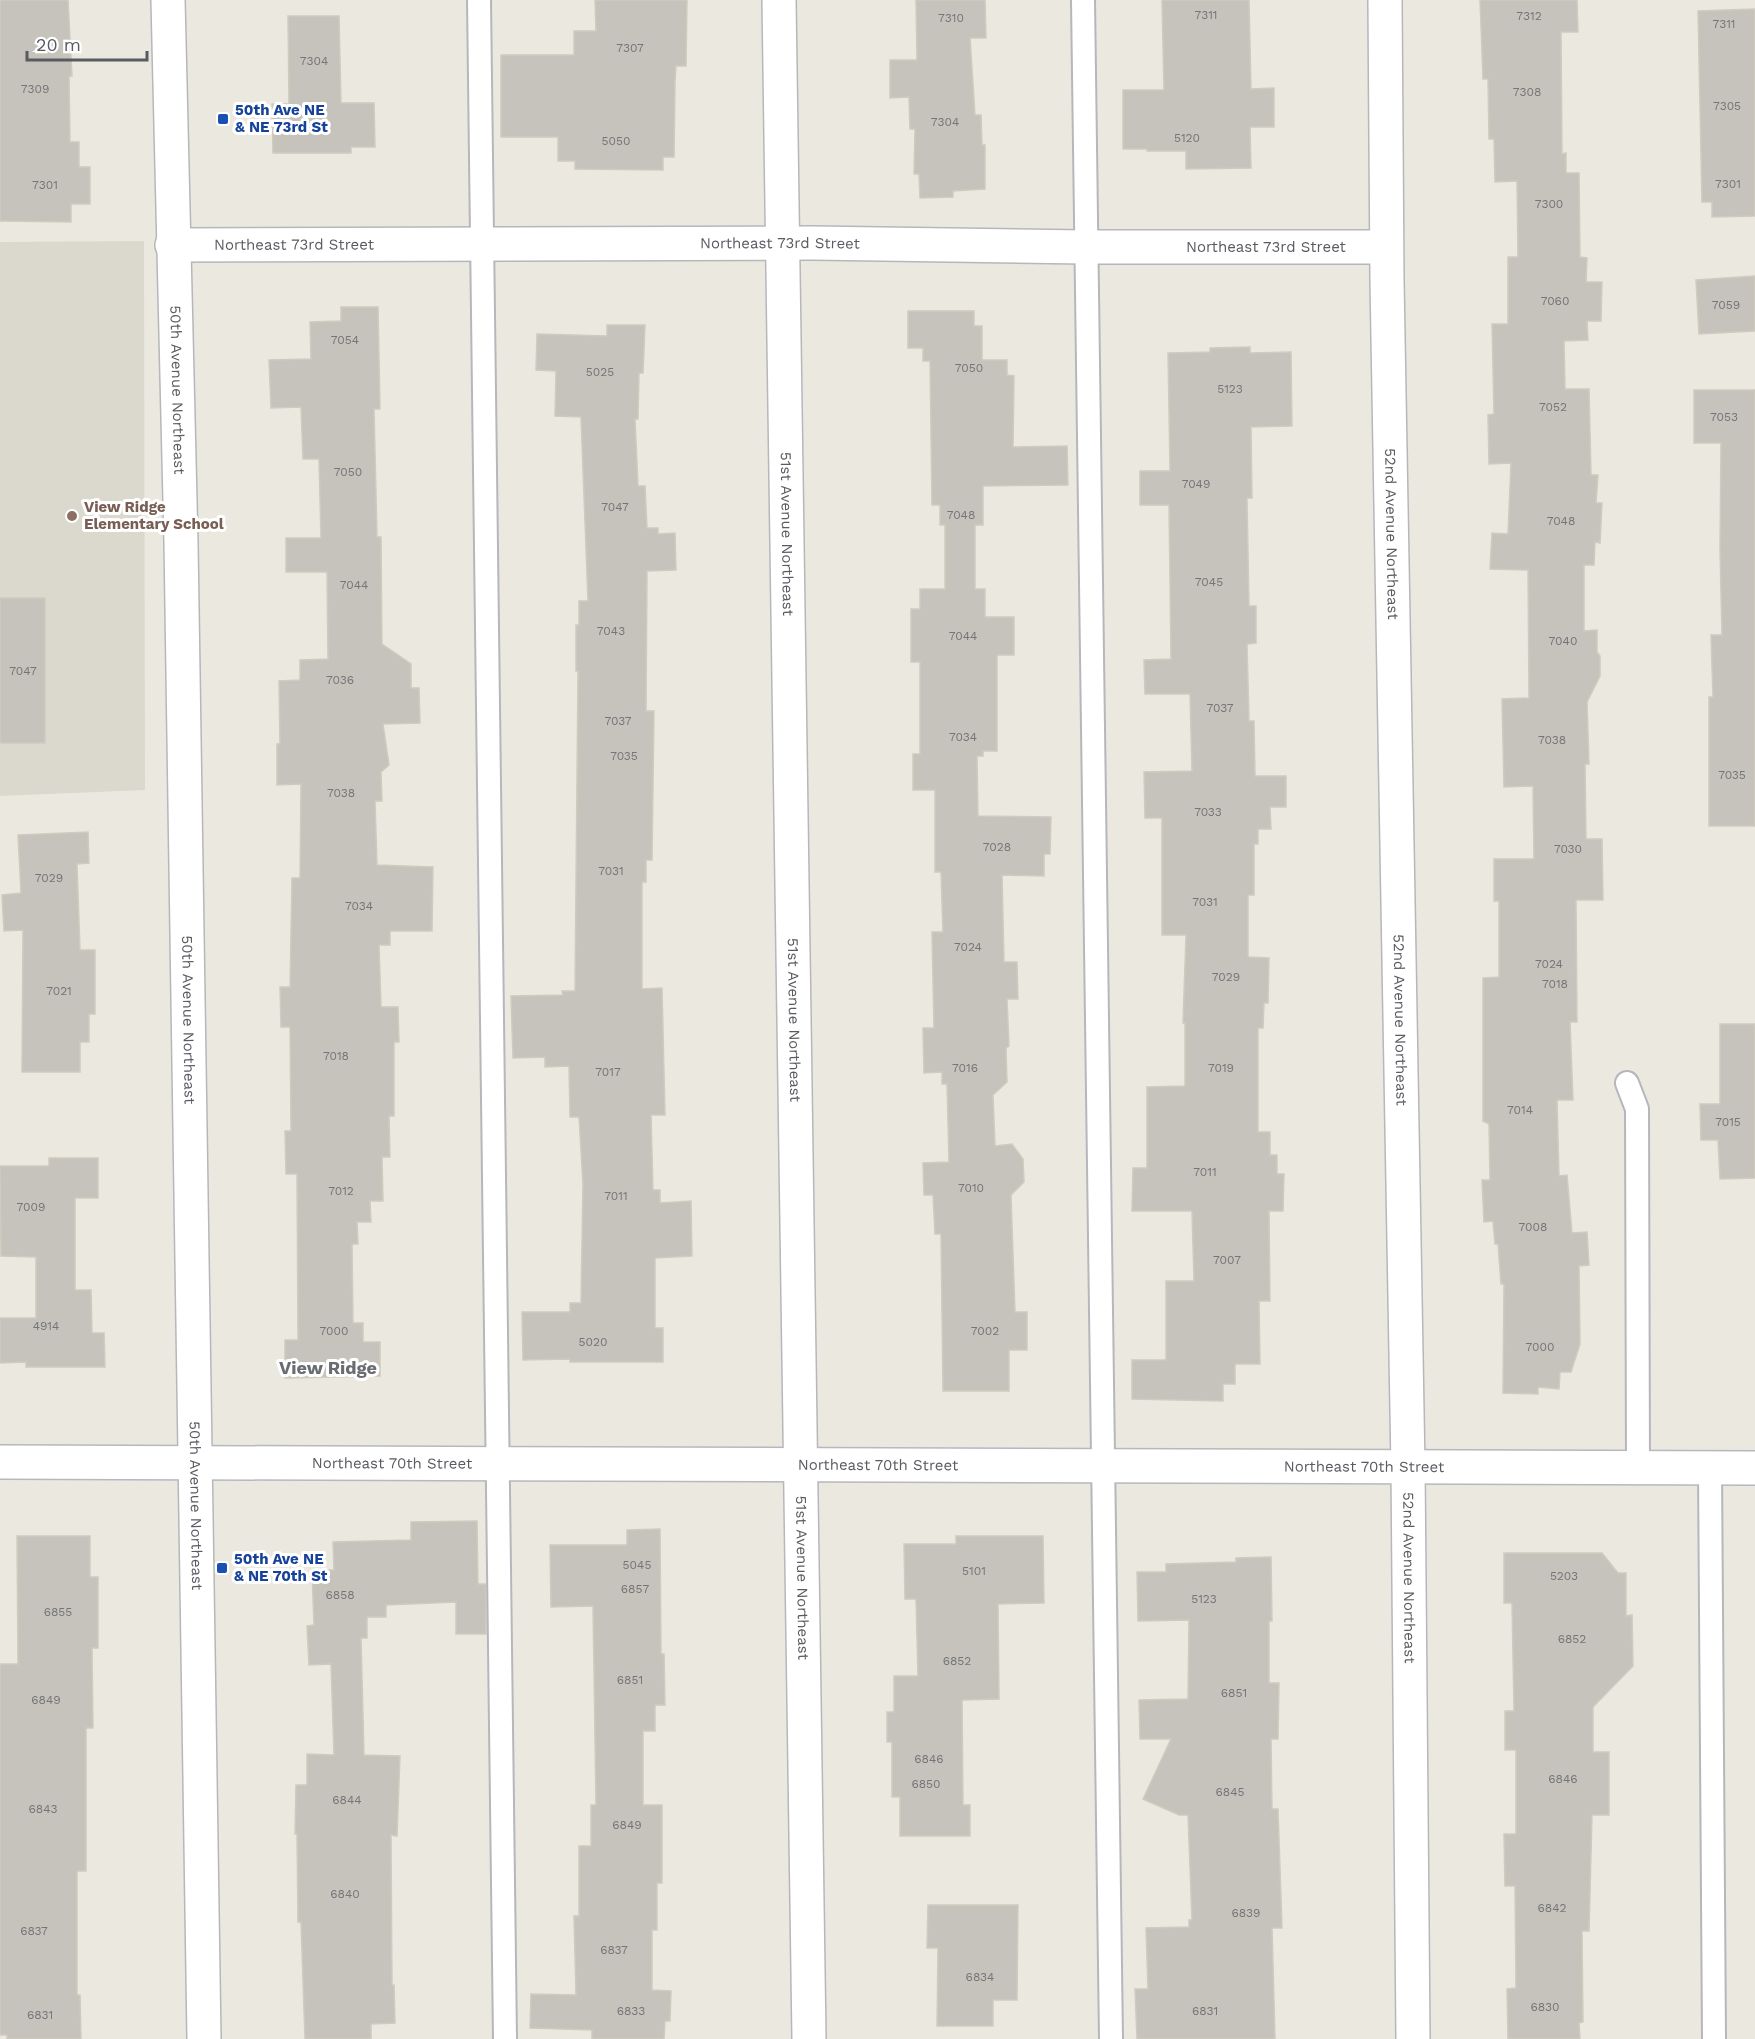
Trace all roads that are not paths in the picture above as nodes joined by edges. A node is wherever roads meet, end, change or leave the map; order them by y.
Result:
1 (168, 0) edge
2 (479, 0) edge
3 (779, 0) edge
4 (1083, 0) edge
5 (1385, 0) edge
6 (783, 243) junction
7 (172, 245) junction
8 (483, 245) junction
9 (1085, 247) junction
10 (1386, 247) junction
11 (1627, 1083) dead end
12 (0, 1462) edge
13 (195, 1462) junction
14 (497, 1464) junction
15 (802, 1465) junction
16 (1104, 1466) junction
17 (1408, 1467) junction
18 (1638, 1468) junction
19 (1710, 1468) junction
20 (1755, 1468) edge
21 (204, 2039) edge
22 (505, 2039) edge
23 (809, 2039) edge
24 (1111, 2039) edge
25 (1413, 2039) edge
26 (1714, 2039) edge

1 - 7 street, 50th Avenue Northeast
2 - 8 lane
3 - 6 street, 51st Avenue Northeast
4 - 9 lane
5 - 10 street, 52nd Avenue Northeast
6 - 8 street, Northeast 73rd Street
6 - 9 street, Northeast 73rd Street
6 - 15 street, 51st Avenue Northeast
7 - 8 street, Northeast 73rd Street
7 - 13 street, 50th Avenue Northeast
8 - 14 lane
9 - 10 street, Northeast 73rd Street
9 - 16 lane
10 - 17 street, 52nd Avenue Northeast
11 - 18 lane
12 - 13 street, Northeast 70th Street
13 - 14 street, Northeast 70th Street
13 - 21 street, 50th Avenue Northeast
14 - 15 street, Northeast 70th Street
14 - 22 lane
15 - 16 street, Northeast 70th Street
15 - 23 street, 51st Avenue Northeast
16 - 17 street, Northeast 70th Street
16 - 24 lane
17 - 18 street, Northeast 70th Street
17 - 25 street, 52nd Avenue Northeast
18 - 19 street, Northeast 70th Street
19 - 20 street, Northeast 70th Street
19 - 26 lane

